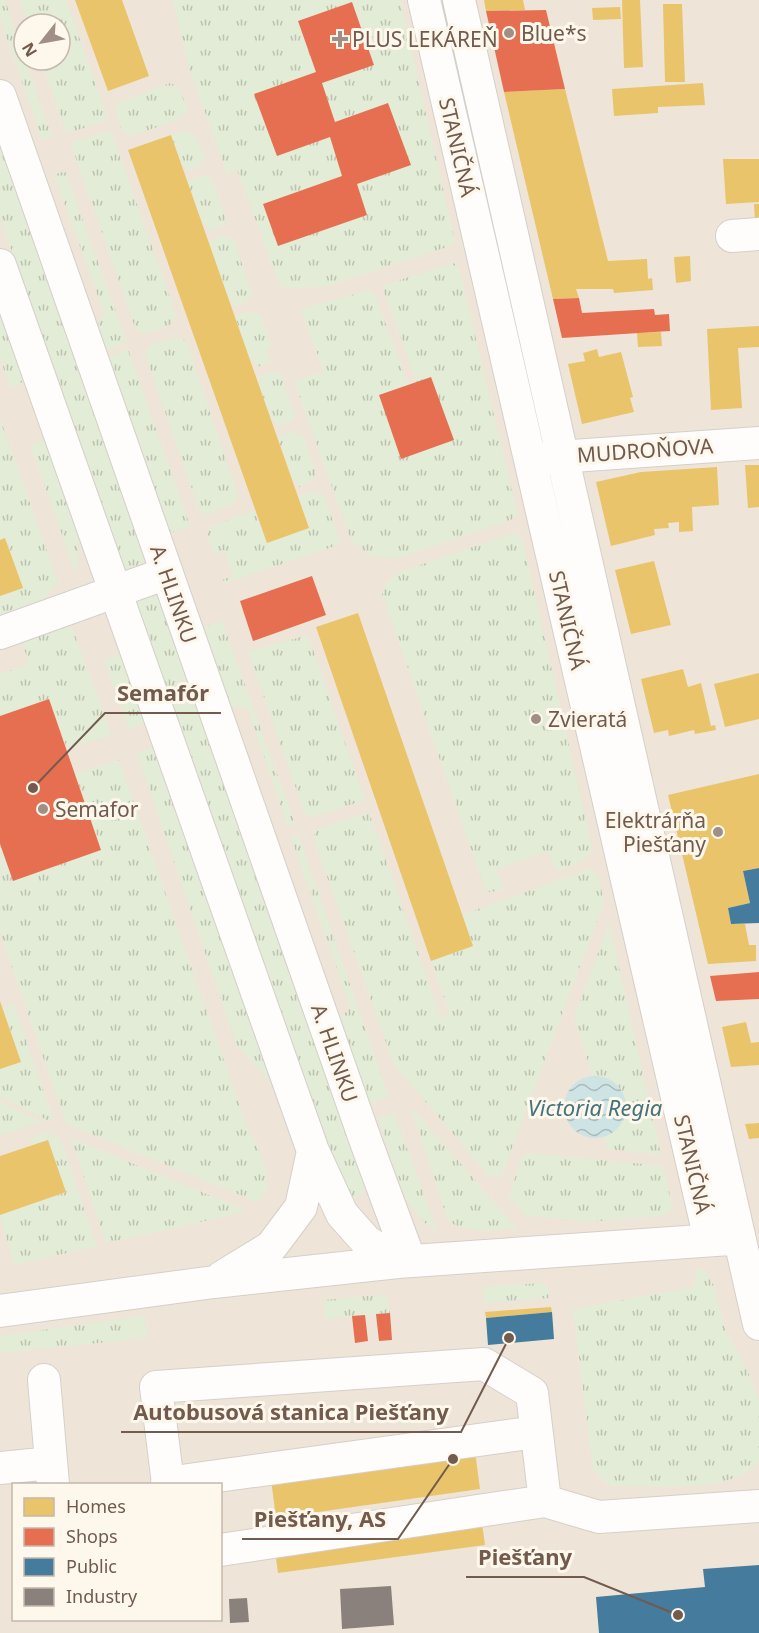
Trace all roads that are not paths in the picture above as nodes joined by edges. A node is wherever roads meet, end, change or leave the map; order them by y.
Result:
1 (424, 0) edge
2 (459, 0) edge
3 (0, 96) edge
4 (0, 265) edge
5 (759, 443) edge
6 (565, 456) junction
7 (531, 460) junction
8 (167, 573) junction
9 (115, 592) junction
10 (0, 633) edge
11 (313, 1151) junction
12 (725, 1239) junction
13 (404, 1262) junction
14 (214, 1282) junction
15 (0, 1311) edge
16 (759, 1324) edge
17 (44, 1380) dead end
18 (536, 1432) junction
19 (0, 1468) edge
20 (52, 1474) edge
21 (167, 1483) edge
22 (174, 1483) edge
23 (544, 1501) junction
24 (759, 1506) edge
25 (222, 1550) edge

1 - 7 street, STANIČNÁ
2 - 6 street, STANIČNÁ
3 - 8 street, A. HLINKU
4 - 9 street
5 - 6 street, MUDROŇOVA
6 - 7 street, MUDROŇOVA
6 - 12 street, STANIČNÁ
7 - 12 street, STANIČNÁ
8 - 9 street
8 - 13 street, A. HLINKU
9 - 10 street
9 - 11 street
11 - 13 street
11 - 14 street
12 - 13 street
12 - 16 street
13 - 14 street
14 - 15 street
17 - 20 street
18 - 21 street
18 - 22 street
18 - 23 street
19 - 20 street
23 - 24 street
23 - 25 street

